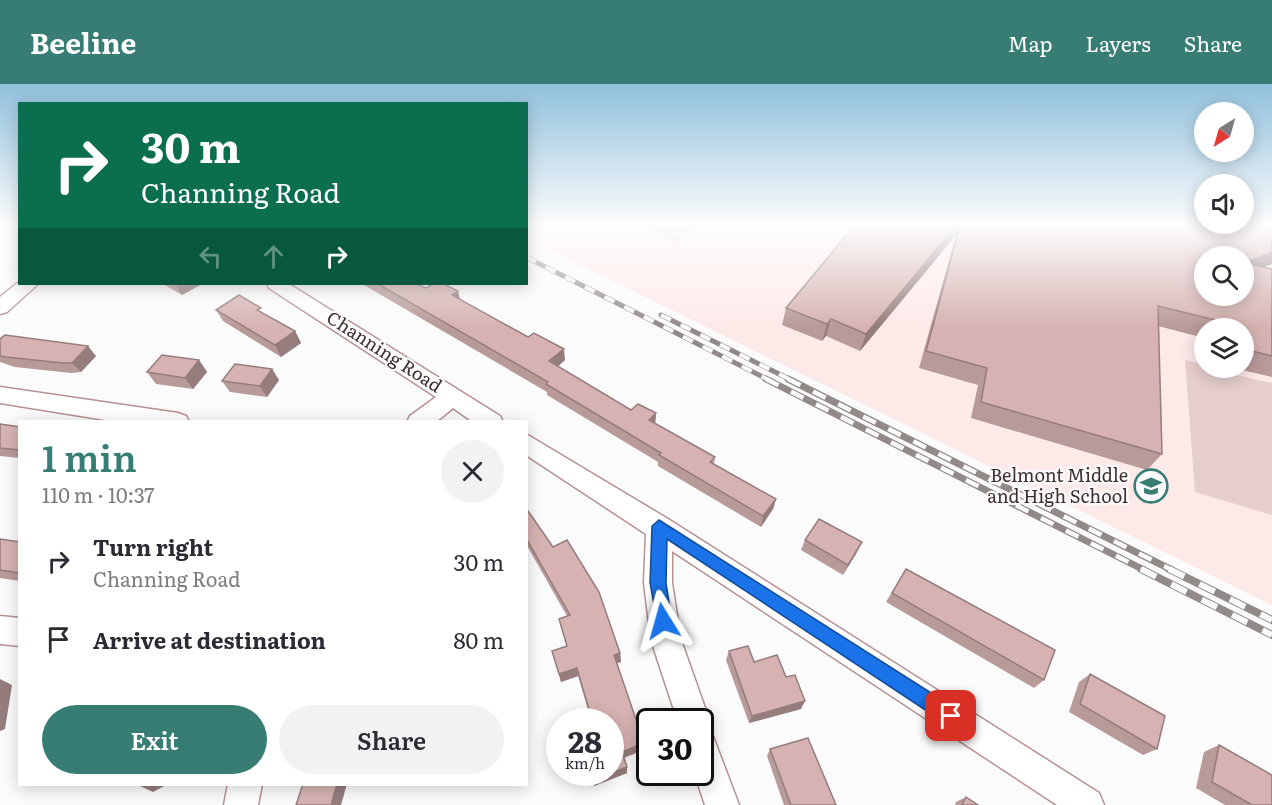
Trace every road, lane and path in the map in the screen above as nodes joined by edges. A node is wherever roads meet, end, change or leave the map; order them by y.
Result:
1 (27, 285) edge
2 (278, 285) edge
3 (0, 307) edge
4 (0, 394) edge
5 (453, 397) junction
6 (165, 420) edge
7 (421, 420) edge
8 (489, 420) edge
9 (528, 444) edge
10 (659, 526) junction
11 (0, 630) edge
12 (18, 632) edge
13 (689, 708) edge
14 (714, 782) edge
15 (245, 786) edge
16 (241, 805) edge
17 (722, 805) edge
18 (1087, 805) edge

1 - 3 street
2 - 5 street, Channing Road
4 - 6 street
5 - 7 street
5 - 8 street, Channing Road
9 - 10 street
10 - 13 street
10 - 18 street
11 - 12 street
14 - 17 street
15 - 16 street

